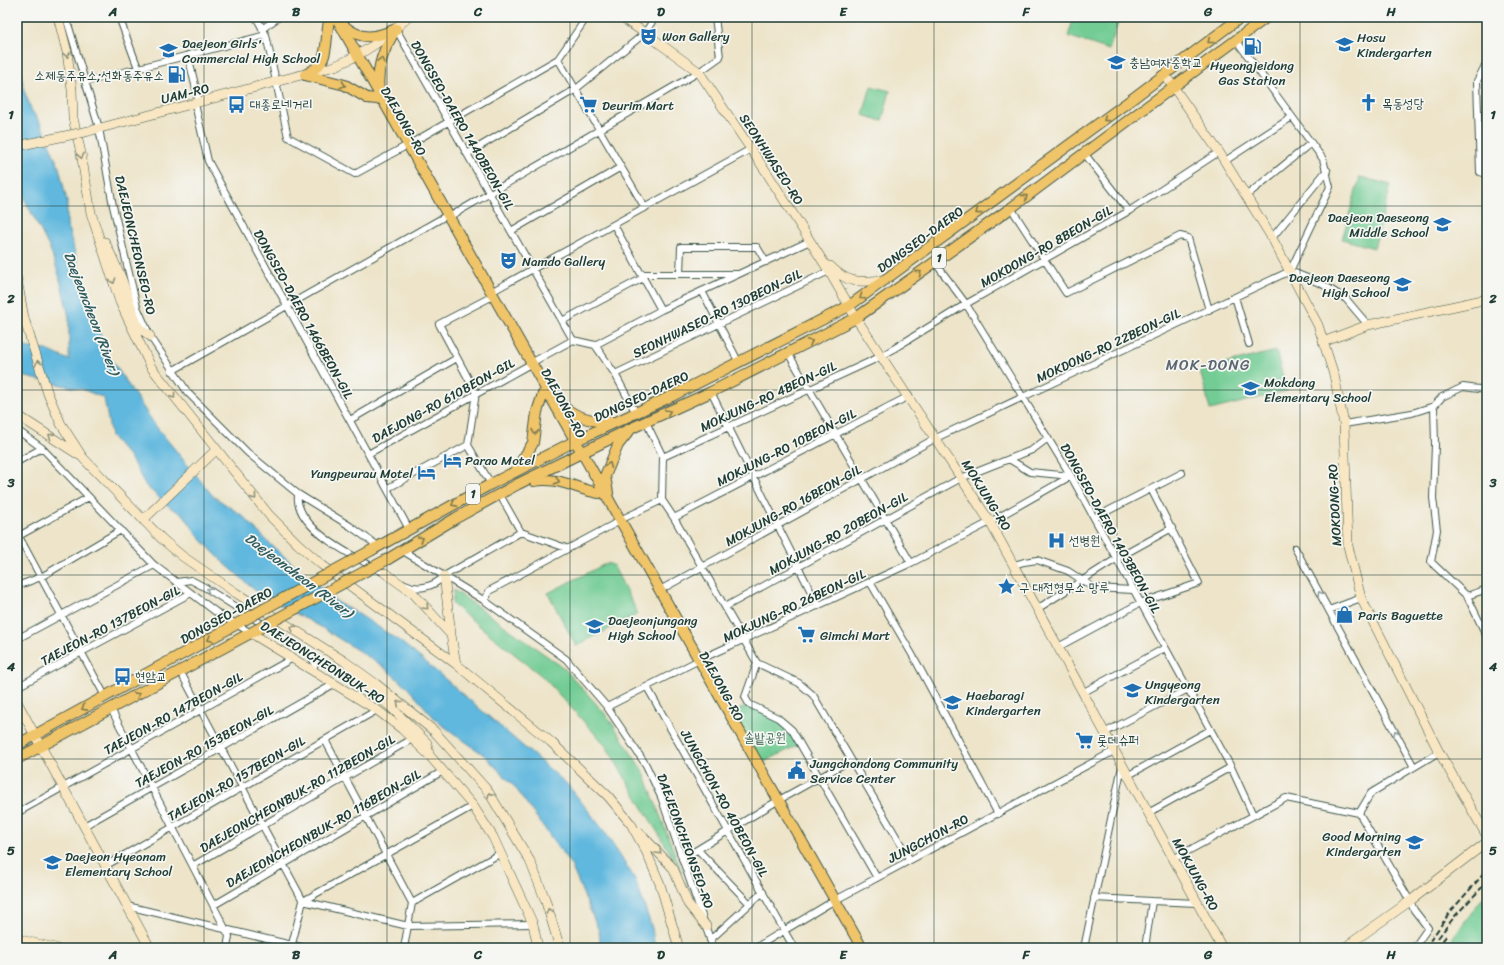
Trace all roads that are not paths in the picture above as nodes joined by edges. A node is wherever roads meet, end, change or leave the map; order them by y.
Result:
1 (58, 17) edge
2 (66, 17) edge
3 (119, 17) edge
4 (256, 17) edge
5 (279, 17) edge
6 (408, 17) edge
7 (587, 17) edge
8 (621, 17) edge
9 (655, 17) edge
10 (715, 17) edge
11 (1241, 17) edge
12 (1267, 17) edge
13 (334, 18) edge
14 (262, 29) junction
15 (396, 29) junction
16 (645, 33) junction
17 (266, 35) junction
18 (1236, 40) junction
19 (188, 55) junction
20 (356, 58) junction
21 (558, 59) junction
22 (1487, 62) edge
23 (138, 68) junction
24 (699, 72) junction
25 (305, 75) junction
26 (1165, 75) junction
27 (85, 82) junction
28 (276, 82) junction
29 (1173, 87) junction
30 (576, 89) junction
31 (378, 97) junction
32 (197, 103) junction
33 (1292, 117) junction
34 (449, 122) junction
35 (99, 128) junction
36 (600, 130) junction
37 (1312, 143) junction
38 (17, 146) edge
39 (406, 146) junction
40 (751, 149) junction
41 (1219, 152) junction
42 (1084, 153) junction
43 (467, 154) junction
44 (1225, 161) junction
45 (621, 167) junction
46 (1327, 170) junction
47 (1487, 174) edge
48 (490, 194) junction
49 (1246, 196) junction
50 (645, 208) junction
51 (1011, 208) junction
52 (1129, 211) junction
53 (91, 213) junction
54 (446, 217) junction
55 (614, 225) junction
56 (511, 232) junction
57 (1272, 238) junction
58 (810, 241) junction
59 (820, 256) junction
60 (1045, 260) junction
61 (934, 261) junction
62 (766, 262) junction
63 (533, 269) junction
64 (829, 271) junction
65 (1290, 271) junction
66 (680, 274) junction
67 (741, 274) junction
68 (642, 276) junction
69 (17, 279) edge
70 (885, 280) junction
71 (702, 291) junction
72 (490, 295) junction
73 (1235, 297) junction
74 (1487, 299) edge
75 (966, 304) junction
76 (287, 306) junction
77 (849, 306) junction
78 (661, 310) junction
79 (1209, 310) junction
80 (856, 318) junction
81 (562, 321) junction
82 (718, 323) junction
83 (1368, 325) junction
84 (150, 336) junction
85 (573, 340) junction
86 (1323, 342) junction
87 (1248, 344) dead end
88 (595, 345) junction
89 (788, 353) junction
90 (882, 356) junction
91 (457, 358) junction
92 (739, 363) junction
93 (529, 364) junction
94 (172, 371) junction
95 (615, 374) junction
96 (809, 389) junction
97 (544, 390) junction
98 (1487, 390) edge
99 (711, 392) junction
100 (476, 393) junction
101 (909, 396) junction
102 (1023, 397) junction
103 (1434, 406) junction
104 (636, 413) junction
105 (17, 415) edge
106 (350, 420) junction
107 (617, 422) junction
108 (646, 422) junction
109 (1344, 424) junction
110 (728, 427) junction
111 (632, 428) junction
112 (17, 430) edge
113 (836, 434) junction
114 (936, 438) junction
115 (1048, 438) junction
116 (573, 442) junction
117 (468, 445) junction
118 (42, 448) junction
119 (216, 450) junction
120 (580, 453) junction
121 (368, 454) junction
122 (663, 457) junction
123 (83, 458) junction
124 (1009, 459) junction
125 (17, 462) edge
126 (516, 471) junction
127 (1182, 474) dead end
128 (1071, 476) junction
129 (753, 477) junction
130 (961, 478) junction
131 (862, 480) junction
132 (491, 484) junction
133 (518, 484) junction
134 (388, 488) junction
135 (1152, 489) junction
136 (599, 493) junction
137 (298, 494) junction
138 (500, 495) junction
139 (89, 498) junction
140 (662, 500) junction
141 (610, 502) junction
142 (674, 518) junction
143 (1094, 518) junction
144 (143, 520) junction
145 (886, 520) junction
146 (618, 522) junction
147 (990, 522) junction
148 (778, 526) junction
149 (1172, 528) junction
150 (409, 529) junction
151 (120, 530) junction
152 (521, 532) junction
153 (18, 535) edge
154 (375, 548) junction
155 (566, 548) junction
156 (1295, 548) dead end
157 (403, 551) junction
158 (1116, 559) junction
159 (911, 563) junction
160 (154, 564) junction
161 (1014, 565) junction
162 (702, 567) junction
163 (798, 567) junction
164 (385, 573) junction
165 (444, 576) junction
166 (41, 577) junction
167 (1082, 580) junction
168 (177, 582) junction
169 (870, 582) junction
170 (17, 586) edge
171 (1487, 589) edge
172 (660, 590) junction
173 (1133, 590) junction
174 (192, 593) junction
175 (1467, 596) junction
176 (1361, 598) junction
177 (485, 601) junction
178 (1140, 603) junction
179 (818, 606) junction
180 (725, 607) junction
181 (1037, 608) junction
182 (1329, 610) junction
183 (62, 614) junction
184 (240, 622) junction
185 (254, 631) junction
186 (451, 635) junction
187 (1487, 637) edge
188 (17, 639) edge
189 (744, 640) junction
190 (314, 641) junction
191 (1058, 647) junction
192 (1165, 648) junction
193 (82, 652) junction
194 (293, 658) junction
195 (697, 661) junction
196 (757, 663) junction
197 (456, 664) junction
198 (313, 670) junction
199 (180, 672) junction
200 (334, 684) junction
201 (17, 687) edge
202 (647, 687) junction
203 (1188, 689) junction
204 (1082, 693) junction
205 (105, 696) junction
206 (17, 702) edge
207 (607, 707) junction
208 (111, 709) junction
209 (201, 710) junction
210 (377, 710) junction
211 (1210, 730) junction
212 (1104, 733) junction
213 (35, 735) junction
214 (412, 739) junction
215 (325, 740) junction
216 (17, 745) edge
217 (41, 746) junction
218 (133, 748) junction
219 (221, 748) junction
220 (1114, 751) junction
221 (1439, 752) junction
222 (428, 755) junction
223 (17, 759) edge
224 (851, 760) junction
225 (1122, 766) junction
226 (1414, 767) junction
227 (1231, 768) junction
228 (442, 771) junction
229 (1127, 776) junction
230 (345, 778) junction
231 (819, 778) junction
232 (63, 787) junction
233 (153, 787) junction
234 (242, 787) junction
235 (776, 802) junction
236 (473, 806) junction
237 (17, 813) edge
238 (1148, 813) junction
239 (1359, 813) junction
240 (998, 814) junction
241 (366, 816) junction
242 (1253, 816) junction
243 (631, 824) junction
244 (263, 825) junction
245 (84, 826) junction
246 (174, 827) junction
247 (728, 831) junction
248 (1487, 836) edge
249 (1487, 842) edge
250 (698, 850) junction
251 (501, 853) junction
252 (386, 855) junction
253 (682, 859) junction
254 (1173, 859) junction
255 (910, 860) junction
256 (283, 864) junction
257 (194, 865) junction
258 (105, 866) junction
259 (877, 878) junction
260 (763, 892) junction
261 (1094, 898) junction
262 (303, 901) junction
263 (833, 901) junction
264 (1152, 901) junction
265 (1410, 901) junction
266 (412, 903) junction
267 (749, 903) junction
268 (1197, 903) junction
269 (214, 905) junction
270 (127, 906) junction
271 (533, 924) junction
272 (408, 926) junction
273 (706, 926) junction
274 (226, 930) junction
275 (784, 931) junction
276 (17, 939) edge
277 (710, 940) junction
278 (291, 946) edge
279 (55, 948) edge
280 (150, 948) edge
281 (227, 948) edge
282 (305, 948) edge
283 (404, 948) edge
284 (538, 948) edge
285 (560, 948) edge
286 (679, 948) edge
287 (713, 948) edge
288 (755, 948) edge
289 (794, 948) edge
290 (855, 948) edge
291 (862, 948) edge
292 (1084, 948) edge
293 (1145, 948) edge
294 (1222, 948) edge
295 (1344, 948) edge
296 (1414, 948) edge

1 -> 53 main road
2 - 27 street, DAEJEONCHEONSEO-RO
3 - 23 street
4 - 14 street
5 - 14 street
6 - 15 main road, UAM-RO
7 - 21 street
8 - 16 main road
9 - 16 street
10 - 24 street
11 -> 26 main road, DONGSEO-DAERO / 1
12 - 18 main road, DONGSEO-DAERO / 1
13 - 15 main road
13 - 20 main road, DAEJONG-RO
13 - 25 main road
14 - 17 street
15 - 20 main road, UAM-RO
31 -> 15 main road
15 - 34 street, DONGSEO-DAERO 1440BEON-GIL
16 - 24 main road
16 - 30 street
17 - 19 street
17 - 28 street
18 - 29 main road, DONGSEO-DAERO / 1
18 - 33 street
19 - 23 street
19 - 32 street, DONGSEO-DAERO 1466BEON-GIL
20 - 25 main road, UAM-RO
20 - 31 main road, DAEJONG-RO
21 - 30 street
21 - 34 street
22 - 47 street
23 - 27 street
24 - 36 street
24 - 40 main road, SEONHWASEO-RO
25 - 28 main road, UAM-RO
25 -> 31 main road
26 - 29 main road, MOKDONG-RO
26 -> 70 main road, DONGSEO-DAERO / 1
27 - 35 street, DAEJEONCHEONSEO-RO
28 - 32 main road, UAM-RO
28 - 39 street
29 - 41 main road, MOKDONG-RO
29 - 42 main road, DONGSEO-DAERO / 1
30 - 36 street
30 - 43 street
31 - 39 main road, DAEJONG-RO
32 - 35 main road, UAM-RO
32 - 76 street, DONGSEO-DAERO 1466BEON-GIL
33 - 37 street
33 - 44 street
34 - 39 street
34 - 43 street, DONGSEO-DAERO 1440BEON-GIL
35 - 38 main road, UAM-RO, bridge
35 - 84 street, DAEJEONCHEONSEO-RO
36 - 45 street
36 - 48 street
37 - 46 street
37 - 49 street
39 - 54 main road, DAEJONG-RO
40 - 50 street
40 - 58 main road, SEONHWASEO-RO
41 - 44 main road, MOKDONG-RO
41 - 52 street, MOKDONG-RO 8BEON-GIL
51 -> 42 main road, DONGSEO-DAERO / 1
42 - 52 street
43 - 48 street, DONGSEO-DAERO 1440BEON-GIL
44 - 49 main road, MOKDONG-RO
45 - 50 street
45 - 56 street
46 - 57 street
46 - 65 street
48 - 54 street
48 - 56 street, DONGSEO-DAERO 1440BEON-GIL
49 - 57 main road, MOKDONG-RO
50 - 55 street
51 - 60 street
51 - 61 main road, DONGSEO-DAERO / 1
52 - 60 street, MOKDONG-RO 8BEON-GIL
53 - 84 main road
53 -> 119 main road
54 - 72 main road, DAEJONG-RO
54 - 76 street
55 - 63 street
55 - 68 street
56 - 63 street, DONGSEO-DAERO 1440BEON-GIL
57 - 65 main road, MOKDONG-RO
58 - 59 main road, SEONHWASEO-RO
58 - 62 street
59 - 64 main road, SEONHWASEO-RO
59 - 70 main road
60 - 75 street, MOKDONG-RO 8BEON-GIL
60 - 79 street
61 - 75 street, DONGSEO-DAERO 1403BEON-GIL
80 -> 61 main road, DONGSEO-DAERO / 1
62 - 66 street
62 - 67 street
63 - 72 street
63 - 81 street, DONGSEO-DAERO 1440BEON-GIL
64 - 77 main road, SEONHWASEO-RO
64 - 82 street, SEONHWASEO-RO 130BEON-GIL
65 - 73 street, MOKDONG-RO 22BEON-GIL
65 - 83 street
65 - 86 main road, MOKDONG-RO
66 - 67 street
66 - 68 street
67 - 71 street
68 - 78 street
68 - 81 street
123 -> 69 main road
70 -> 77 main road, DONGSEO-DAERO / 1
71 - 78 street
71 - 82 street
72 - 91 street
72 - 93 main road, DAEJONG-RO
73 - 79 street, MOKDONG-RO 22BEON-GIL
73 - 87 street
74 - 83 main road
75 - 90 street, MOKDONG-RO 8BEON-GIL
75 - 102 street, DONGSEO-DAERO 1403BEON-GIL
76 - 94 street
76 - 106 street, DONGSEO-DAERO 1466BEON-GIL
77 - 80 main road, SEONHWASEO-RO
77 - 92 main road, DONGSEO-DAERO / 1
78 - 88 street
79 - 102 street, MOKDONG-RO 22BEON-GIL
89 -> 80 main road, DONGSEO-DAERO / 1
80 - 90 main road, MOKJUNG-RO
81 - 85 street, DONGSEO-DAERO 1440BEON-GIL
82 - 92 street
82 - 95 street, SEONHWASEO-RO 130BEON-GIL
83 - 86 main road
84 - 94 street, DAEJEONCHEONSEO-RO
85 - 88 street
85 - 93 street, DAEJONG-RO 610BEON-GIL
86 - 109 main road, MOKDONG-RO
88 - 95 street
89 - 96 street
89 - 99 main road, DONGSEO-DAERO / 1
90 - 96 street, MOKJUNG-RO 4BEON-GIL
90 - 101 main road, MOKJUNG-RO
91 - 100 street
91 - 106 street
92 - 104 main road, DONGSEO-DAERO / 1
93 - 97 main road, DAEJONG-RO
93 - 100 street, DAEJONG-RO 610BEON-GIL
94 - 137 street, DAEJEONCHEONSEO-RO
95 - 104 street
96 - 110 street, MOKJUNG-RO 4BEON-GIL
96 - 113 street
97 - 107 main road
97 - 116 main road, DAEJONG-RO
97 -> 126 main road
98 - 103 street
108 -> 99 main road, DONGSEO-DAERO / 1
99 - 110 street
100 - 117 street
100 - 121 street, DAEJONG-RO 610BEON-GIL
101 - 113 street, MOKJUNG-RO 10BEON-GIL
101 - 114 main road, MOKJUNG-RO
102 - 114 street, MOKDONG-RO 22BEON-GIL
102 - 115 street, DONGSEO-DAERO 1403BEON-GIL
103 - 109 street
103 - 175 street
104 - 107 main road, DONGSEO-DAERO / 1
123 -> 105 main road
106 - 121 street, DONGSEO-DAERO 1466BEON-GIL
107 - 116 main road, DONGSEO-DAERO / 1
108 - 111 main road, DONGSEO-DAERO / 1
108 - 122 street
109 - 176 main road, MOKDONG-RO
110 - 122 street, MOKJUNG-RO 4BEON-GIL
110 - 129 street
111 - 120 main road, DONGSEO-DAERO / 1
141 -> 111 main road
112 - 118 street, DAEJEONCHEONBUK-RO
113 - 129 street, MOKJUNG-RO 10BEON-GIL
113 - 131 street
114 - 130 main road, MOKJUNG-RO
114 - 131 street, MOKJUNG-RO 16BEON-GIL
115 - 124 street, MOKJUNG-RO 20BEON-GIL
115 - 128 street, DONGSEO-DAERO 1403BEON-GIL
116 - 120 main road, DAEJONG-RO
116 - 126 main road, DONGSEO-DAERO / 1
117 - 132 street
117 - 134 street
118 - 125 street
118 - 139 street, DAEJEONCHEONBUK-RO
119 - 144 main road
119 -> 197 main road
120 - 133 main road, DONGSEO-DAERO / 1
120 - 136 main road, DAEJONG-RO
120 - 141 main road, DAEJONG-RO
121 - 134 street, DONGSEO-DAERO 1466BEON-GIL
122 - 140 street
123 - 144 main road
124 - 128 street
124 - 130 street, MOKJUNG-RO 20BEON-GIL
126 - 132 main road, DONGSEO-DAERO / 1
127 - 135 street
128 - 143 street, DONGSEO-DAERO 1403BEON-GIL
128 - 147 street, MOKJUNG-RO 26BEON-GIL
129 - 142 street, MOKJUNG-RO 10BEON-GIL
129 - 148 street
130 - 145 street, MOKJUNG-RO 20BEON-GIL
130 - 147 main road, MOKJUNG-RO
131 - 145 street
131 - 148 street, MOKJUNG-RO 16BEON-GIL
132 -> 150 main road, DONGSEO-DAERO / 1
133 -> 136 main road
133 - 138 main road, DONGSEO-DAERO / 1
134 - 150 street, DONGSEO-DAERO 1466BEON-GIL
135 - 143 street
135 - 149 street
136 - 146 main road, DAEJONG-RO
137 - 154 street, DAEJEONCHEONSEO-RO
137 - 164 street
138 - 152 street
157 -> 138 main road, DONGSEO-DAERO / 1
139 - 151 street, DAEJEONCHEONBUK-RO
139 - 153 street
140 - 142 street
140 - 146 street
141 - 146 main road, DAEJONG-RO
142 - 162 street
143 - 158 street, DONGSEO-DAERO 1403BEON-GIL
190 -> 144 main road
145 - 159 street
145 - 163 street, MOKJUNG-RO 20BEON-GIL
146 - 155 street
146 - 172 main road, DAEJONG-RO
146 - 195 main road, DAEJONG-RO
147 - 159 street, MOKJUNG-RO 26BEON-GIL
147 - 161 main road, MOKJUNG-RO
148 - 162 street, MOKJUNG-RO 16BEON-GIL
148 - 163 street
149 - 158 street
149 - 178 street
150 - 154 main road, DONGSEO-DAERO / 1
151 - 160 street, DAEJEONCHEONBUK-RO
151 - 166 street
152 - 155 street
152 - 165 street
153 - 166 street
154 - 184 main road, DONGSEO-DAERO / 1, bridge
155 - 177 street
182 -> 156 street
157 - 165 street, DAEJEONCHEONSEO-RO
157 - 185 main road, DONGSEO-DAERO / 1, bridge
158 - 167 street
158 - 173 street, DONGSEO-DAERO 1403BEON-GIL
159 - 169 street, MOKJUNG-RO 26BEON-GIL
160 - 168 street, DAEJEONCHEONBUK-RO
160 - 183 street
161 - 167 street
161 - 181 main road, MOKJUNG-RO
162 - 172 street, MOKJUNG-RO 16BEON-GIL
162 - 180 street
163 - 179 street
163 - 180 street, MOKJUNG-RO 20BEON-GIL
164 - 165 street
164 -> 186 main road
165 - 177 street, DAEJEONCHEONSEO-RO
165 - 186 main road
166 - 170 street
166 - 183 street
167 - 173 street
167 - 181 street
168 - 174 street, DAEJEONCHEONBUK-RO
198 -> 168 street
169 - 179 street, MOKJUNG-RO 26BEON-GIL
169 - 240 street
171 - 175 street
172 - 195 main road, DAEJONG-RO
173 - 178 street, DONGSEO-DAERO 1403BEON-GIL
174 - 184 street, DAEJEONCHEONBUK-RO
174 - 193 street, TAEJEON-RO 137BEON-GIL
175 - 187 street
176 - 182 street
176 - 221 main road, MOKDONG-RO
177 - 207 street, DAEJEONCHEONSEO-RO
178 - 191 street
178 - 192 street, DONGSEO-DAERO 1403BEON-GIL
179 - 189 street, MOKJUNG-RO 26BEON-GIL
180 - 189 street
181 - 191 main road, MOKJUNG-RO
226 -> 182 street
183 - 188 street
183 - 193 street
184 - 185 street, DAEJEONCHEONBUK-RO
184 -> 205 main road, DONGSEO-DAERO
185 - 194 main road, DAEJEONCHEONBUK-RO
185 - 199 main road, DONGSEO-DAERO
186 - 197 main road
189 - 195 street, MOKJUNG-RO 26BEON-GIL
189 - 196 street
190 - 222 main road
285 -> 190 main road
191 - 204 main road, MOKJUNG-RO
192 - 203 street, DONGSEO-DAERO 1403BEON-GIL
192 - 204 street
193 - 201 street, TAEJEON-RO 137BEON-GIL
193 - 205 street
194 - 198 main road, DAEJEONCHEONBUK-RO
194 - 209 street, TAEJEON-RO 147BEON-GIL
195 - 202 street, MOKJUNG-RO 26BEON-GIL
195 - 235 main road, DAEJONG-RO
196 - 224 street
196 - 231 street
197 - 243 main road
198 - 200 main road, DAEJEONCHEONBUK-RO
208 -> 199 main road, DONGSEO-DAERO
199 - 209 street
200 - 210 main road, DAEJEONCHEONBUK-RO
200 - 219 street, TAEJEON-RO 153BEON-GIL
202 - 207 street, MOKJUNG-RO 26BEON-GIL
202 - 247 street, JUNGCHON-RO 40BEON-GIL
203 - 211 street, DONGSEO-DAERO 1403BEON-GIL
203 - 212 street
204 - 212 main road, MOKJUNG-RO
205 -> 213 main road, DONGSEO-DAERO
206 - 213 main road
207 - 253 street, DAEJEONCHEONSEO-RO
208 - 217 main road, DONGSEO-DAERO
208 - 218 street
209 - 218 street, TAEJEON-RO 147BEON-GIL
209 - 219 street
210 - 214 main road, DAEJEONCHEONBUK-RO
210 - 215 street, TAEJEON-RO 157BEON-GIL
211 - 227 street, DONGSEO-DAERO 1403BEON-GIL
211 - 229 street
212 - 220 main road, MOKJUNG-RO
213 - 216 main road, DONGSEO-DAERO
213 - 217 main road
214 - 222 main road, DAEJEONCHEONBUK-RO
214 - 230 street, DAEJEONCHEONBUK-RO 112BEON-GIL
215 - 230 street
215 - 234 street, TAEJEON-RO 157BEON-GIL
217 - 223 main road, DONGSEO-DAERO
217 - 232 main road
218 - 232 street, TAEJEON-RO 147BEON-GIL
218 - 233 street
219 - 233 street, TAEJEON-RO 153BEON-GIL
219 - 234 street
220 - 225 main road, MOKJUNG-RO
220 - 240 street, JUNGCHON-RO
221 - 226 street
221 - 248 main road, MOKDONG-RO
222 - 228 main road, DAEJEONCHEONBUK-RO
224 - 231 street
224 - 255 street
225 - 229 main road, MOKJUNG-RO
225 - 261 street
226 - 239 street
227 - 238 street
227 - 242 street, DONGSEO-DAERO 1403BEON-GIL
228 - 236 main road, DAEJEONCHEONBUK-RO
228 - 241 street, DAEJEONCHEONBUK-RO 116BEON-GIL
229 - 238 main road, MOKJUNG-RO
230 - 241 street
230 - 244 street, DAEJEONCHEONBUK-RO 112BEON-GIL
231 - 235 street
231 - 259 street
232 - 237 street, TAEJEON-RO 147BEON-GIL
232 - 245 main road
233 - 245 street, TAEJEON-RO 153BEON-GIL
233 - 246 street
234 - 244 street
234 - 246 street, TAEJEON-RO 157BEON-GIL
235 - 247 street
235 - 263 main road, DAEJONG-RO
236 - 251 main road, DAEJEONCHEONBUK-RO
236 - 252 street
238 - 254 main road, MOKJUNG-RO
239 - 242 street
239 - 265 street
240 - 255 street, JUNGCHON-RO
241 - 252 street
241 - 256 street, DAEJEONCHEONBUK-RO 116BEON-GIL
242 - 254 street
243 -> 273 main road
243 - 286 main road
244 - 256 street
244 - 257 street, DAEJEONCHEONBUK-RO 112BEON-GIL
245 - 258 main road
246 - 257 street
246 - 258 street, TAEJEON-RO 157BEON-GIL
247 - 250 street
247 - 260 street, JUNGCHON-RO 40BEON-GIL
249 - 265 main road
250 - 253 street
250 - 267 street, DAEJEONCHEONSEO-RO
251 - 266 street
251 - 271 main road, DAEJEONCHEONBUK-RO
252 - 262 street
252 - 266 street
253 - 273 street, DAEJEONCHEONSEO-RO
254 - 268 main road, MOKJUNG-RO
255 - 259 street, JUNGCHON-RO
256 - 262 street
256 - 269 street, DAEJEONCHEONBUK-RO 116BEON-GIL
257 - 269 street
258 - 270 main road
259 - 263 street, JUNGCHON-RO
260 - 267 street
260 - 275 street, JUNGCHON-RO 40BEON-GIL
261 - 264 street
261 - 292 street
262 - 272 street
262 - 278 street
263 - 275 street, JUNGCHON-RO
263 - 290 main road, DAEJONG-RO
263 - 291 main road, DAEJONG-RO
264 - 268 street
264 - 293 street
265 - 295 main road
265 - 296 street
266 - 272 street
267 - 277 street
268 - 294 main road, MOKJUNG-RO
269 - 274 street
270 - 274 street
270 - 280 main road
271 - 272 street
271 - 284 main road, DAEJEONCHEONBUK-RO
272 - 283 street
273 - 277 street, DAEJEONCHEONSEO-RO
274 - 278 street
274 - 281 street
275 - 288 street, JUNGCHON-RO
275 - 289 street, JUNGCHON-RO 40BEON-GIL
276 - 279 main road
277 - 287 street, DAEJEONCHEONSEO-RO
278 - 282 street

